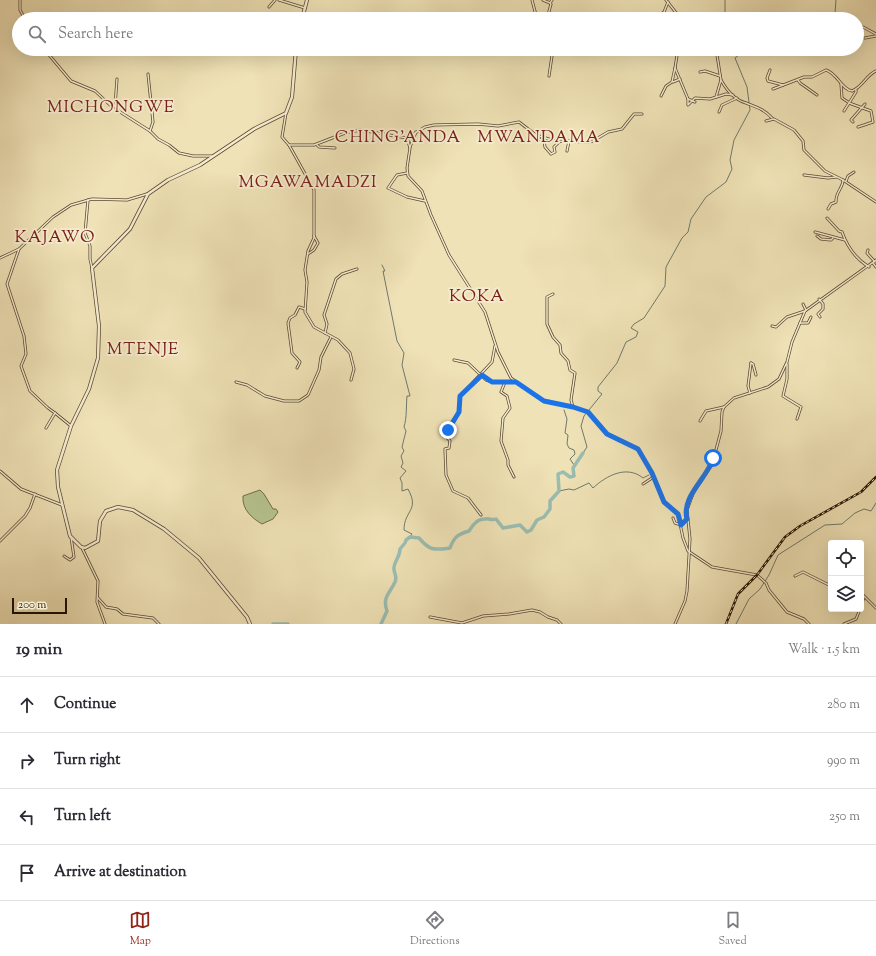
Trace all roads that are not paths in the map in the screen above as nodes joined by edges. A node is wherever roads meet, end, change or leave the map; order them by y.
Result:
1 (20, 0) edge
2 (275, 0) edge
3 (279, 0) edge
4 (307, 0) edge
5 (532, 0) edge
6 (543, 0) edge
7 (552, 0) edge
8 (667, 1) edge
9 (550, 3) junction
10 (269, 6) dead end
11 (305, 8) junction
12 (21, 12) edge
13 (304, 12) edge
14 (535, 12) edge
15 (549, 12) edge
16 (663, 12) edge
17 (676, 12) edge
18 (864, 28) edge
19 (876, 35) edge
20 (865, 38) dead end
21 (50, 56) edge
22 (295, 56) edge
23 (552, 56) edge
24 (677, 56) edge
25 (717, 56) edge
26 (675, 68) junction
27 (770, 70) dead end
28 (876, 70) edge
29 (700, 72) dead end
30 (148, 74) dead end
31 (549, 76) dead end
32 (720, 76) junction
33 (117, 79) dead end
34 (680, 79) junction
35 (721, 80) junction
36 (798, 80) junction
37 (672, 82) junction
38 (841, 83) junction
39 (785, 85) junction
40 (773, 89) dead end
41 (856, 90) junction
42 (734, 95) junction
43 (817, 95) dead end
44 (661, 96) dead end
45 (716, 97) junction
46 (737, 98) junction
47 (688, 99) junction
48 (691, 101) junction
49 (695, 102) dead end
50 (848, 103) junction
51 (865, 104) dead end
52 (115, 106) junction
53 (862, 109) junction
54 (844, 111) dead end
55 (719, 112) dead end
56 (286, 113) junction
57 (642, 114) dead end
58 (772, 118) junction
59 (766, 121) dead end
60 (853, 122) dead end
61 (858, 127) dead end
62 (150, 131) junction
63 (416, 132) junction
64 (536, 135) junction
65 (407, 138) junction
66 (560, 142) junction
67 (570, 142) junction
68 (289, 145) junction
69 (317, 145) junction
70 (335, 148) dead end
71 (410, 148) junction
72 (567, 151) dead end
73 (214, 156) junction
74 (854, 172) dead end
75 (407, 173) junction
76 (804, 175) dead end
77 (838, 177) junction
78 (843, 180) junction
79 (846, 181) junction
80 (147, 194) junction
81 (88, 200) junction
82 (426, 201) junction
83 (876, 202) edge
84 (828, 209) dead end
85 (827, 218) dead end
86 (815, 232) dead end
87 (314, 236) junction
88 (817, 236) dead end
89 (832, 238) junction
90 (845, 240) junction
91 (19, 249) junction
92 (868, 250) dead end
93 (308, 254) junction
94 (0, 258) edge
95 (875, 262) edge
96 (869, 267) junction
97 (876, 267) edge
98 (92, 268) junction
99 (357, 269) dead end
100 (553, 294) dead end
101 (819, 299) junction
102 (803, 304) dead end
103 (305, 309) junction
104 (806, 310) junction
105 (811, 317) dead end
106 (820, 317) dead end
107 (800, 323) junction
108 (772, 326) dead end
109 (325, 333) junction
110 (331, 337) junction
111 (495, 344) junction
112 (454, 360) dead end
113 (787, 362) junction
114 (297, 368) dead end
115 (482, 375) junction
116 (756, 375) dead end
117 (351, 380) dead end
118 (236, 382) dead end
119 (505, 382) junction
120 (516, 382) junction
121 (750, 393) junction
122 (573, 407) junction
123 (724, 407) junction
124 (56, 414) junction
125 (797, 419) dead end
126 (700, 421) dead end
127 (71, 426) junction
128 (46, 428) dead end
129 (0, 471) edge
130 (652, 473) junction
131 (514, 477) dead end
132 (643, 484) dead end
133 (35, 494) junction
134 (63, 505) junction
135 (481, 514) dead end
136 (674, 518) dead end
137 (687, 519) junction
138 (681, 525) junction
139 (70, 536) junction
140 (0, 541) edge
141 (82, 548) junction
142 (688, 551) junction
143 (64, 556) dead end
144 (795, 576) dead end
145 (828, 584) edge
146 (864, 597) edge
147 (97, 598) junction
148 (876, 608) edge
149 (859, 612) edge
150 (430, 617) dead end
151 (105, 624) edge
152 (159, 624) edge
153 (250, 624) edge
154 (561, 624) edge
155 (675, 624) edge
156 (809, 624) edge
157 (844, 624) edge

1 - 12 street
2 - 10 street
3 - 11 street
4 - 11 street
5 - 14 street
6 - 9 street
7 - 9 street
8 - 16 street
8 - 17 street
9 - 15 street
11 - 13 street
18 - 19 street
19 - 20 street
21 - 52 street
22 - 56 street
23 - 31 street
24 - 26 street
25 - 32 street
26 - 34 street
26 - 37 street
27 - 39 street
28 - 41 street
29 - 32 street
30 - 62 street
32 - 35 street
33 - 52 street
34 - 37 street
34 - 47 street
35 - 42 street
35 - 45 street
36 - 38 street
36 - 39 street
36 - 43 street
37 - 44 street
38 - 41 street
38 - 50 street
39 - 40 street
41 - 50 street
42 - 45 street
42 - 46 street
45 - 48 street
46 - 55 street
46 - 58 street
47 - 48 street
47 - 48 street
48 - 49 street
50 - 53 street
50 - 54 street
51 - 53 street
52 - 62 street
53 - 60 street
53 - 61 street
56 - 68 street
56 - 73 street
57 - 67 street
58 - 59 street
58 - 77 street
62 - 73 street
63 - 64 street
63 - 65 street
63 - 71 street
64 - 66 street
64 - 66 street
65 - 69 street
65 - 71 street
66 - 67 street
67 - 72 street
68 - 69 street
68 - 87 street
69 - 70 street
71 - 75 street
73 - 80 street
74 - 79 street
75 - 82 street
75 - 82 street
76 - 77 street
77 - 78 street
78 - 79 street
78 - 84 street
79 - 83 street
80 - 81 street
80 - 98 street
81 - 91 street
81 - 98 street
82 - 111 street
85 - 90 street
86 - 89 street
87 - 93 street
87 - 93 street
88 - 89 street
89 - 90 street
90 - 96 street
91 - 94 street
91 - 124 street
92 - 95 street
93 - 103 street
95 - 96 street
95 - 97 street
96 - 101 street
98 - 127 street
99 - 109 street
100 - 122 street
101 - 104 street
101 - 106 street
102 - 104 street
103 - 109 street
103 - 114 street
104 - 107 street
104 - 108 street
105 - 107 street
107 - 113 street
109 - 110 street
110 - 117 street
110 - 118 street
111 - 115 street
111 - 120 street
112 - 115 street
113 - 121 street
113 - 125 street
115 - 119 street
115 - 135 street
116 - 121 street
119 - 120 street
119 - 131 street
120 - 122 street
121 - 123 street
122 - 130 street
123 - 126 street
123 - 137 street
124 - 127 street
124 - 128 street
127 - 134 street
129 - 133 street
130 - 132 street
130 - 138 street
133 - 134 street
133 - 140 street
134 - 139 street
136 - 138 street
137 - 138 street
137 - 142 street
138 - 142 street
139 - 141 street
139 - 143 street
141 - 147 street
141 - 153 street
142 - 155 street
142 - 156 street
144 - 145 street
146 - 148 street
147 - 151 street
147 - 152 street
149 - 157 street
150 - 154 street

